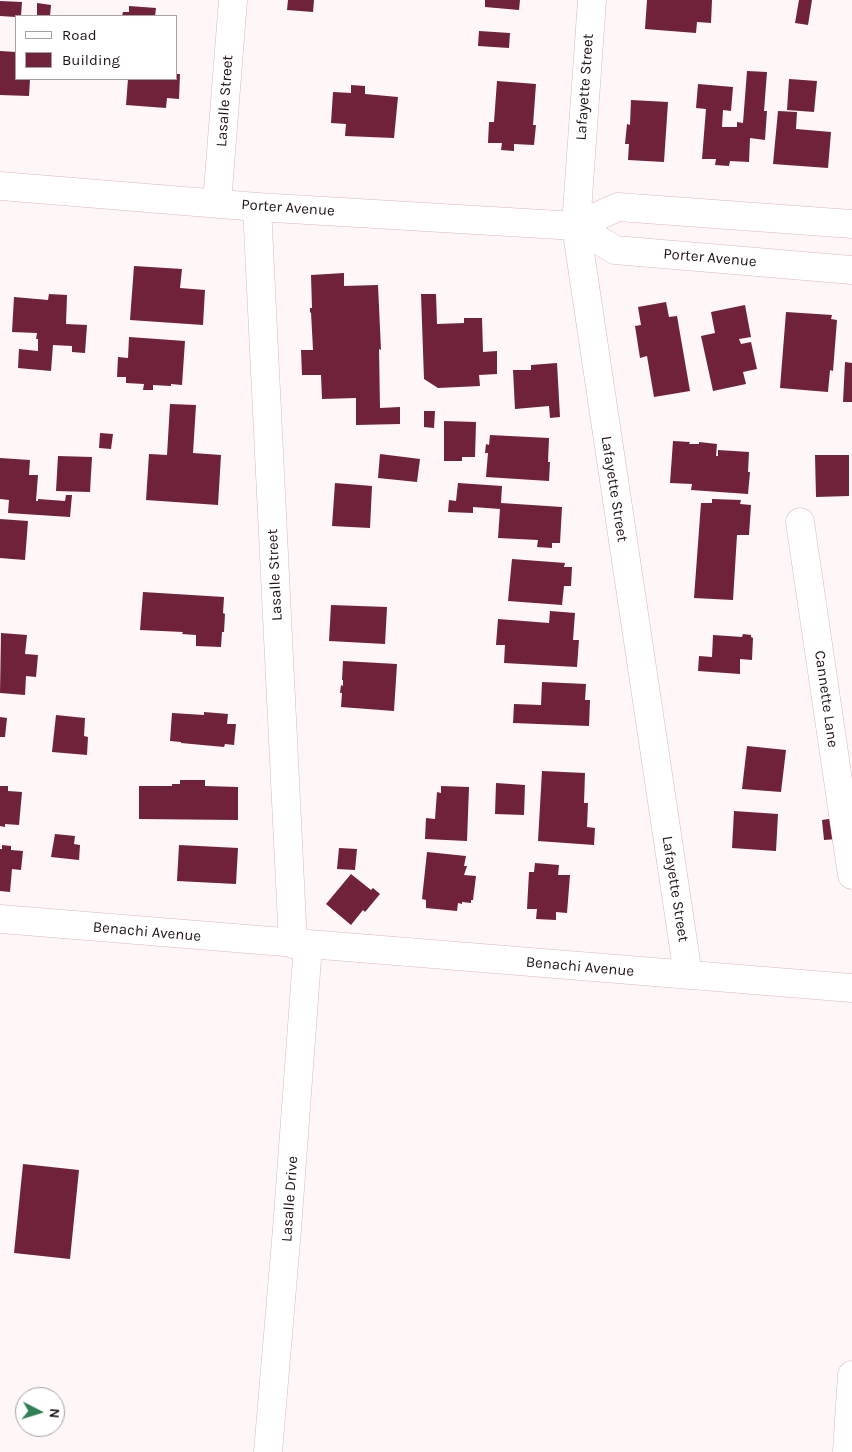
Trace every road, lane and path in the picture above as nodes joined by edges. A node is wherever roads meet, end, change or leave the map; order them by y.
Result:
1 (233, 0) edge
2 (592, 0) edge
3 (0, 186) edge
4 (217, 203) junction
5 (257, 207) junction
6 (852, 224) edge
7 (576, 226) junction
8 (852, 270) edge
9 (800, 522) dead end
10 (852, 876) edge
11 (0, 920) edge
12 (301, 944) junction
13 (688, 975) junction
14 (852, 988) edge
15 (852, 1375) edge
16 (268, 1452) edge
17 (847, 1452) edge

1 - 4 street, Lasalle Street
2 - 7 street, Lafayette Street
3 - 4 street, Porter Avenue
4 - 5 street, Porter Avenue
5 - 7 street, Porter Avenue
5 - 12 street, Lasalle Street
6 - 7 street, Porter Avenue
7 - 8 street, Porter Avenue
7 - 13 street, Lafayette Street
9 - 10 street, Cannette Lane
11 - 12 street, Benachi Avenue
12 - 13 street, Benachi Avenue
12 - 16 street, Lasalle Drive
13 - 14 street, Benachi Avenue
15 - 17 street

